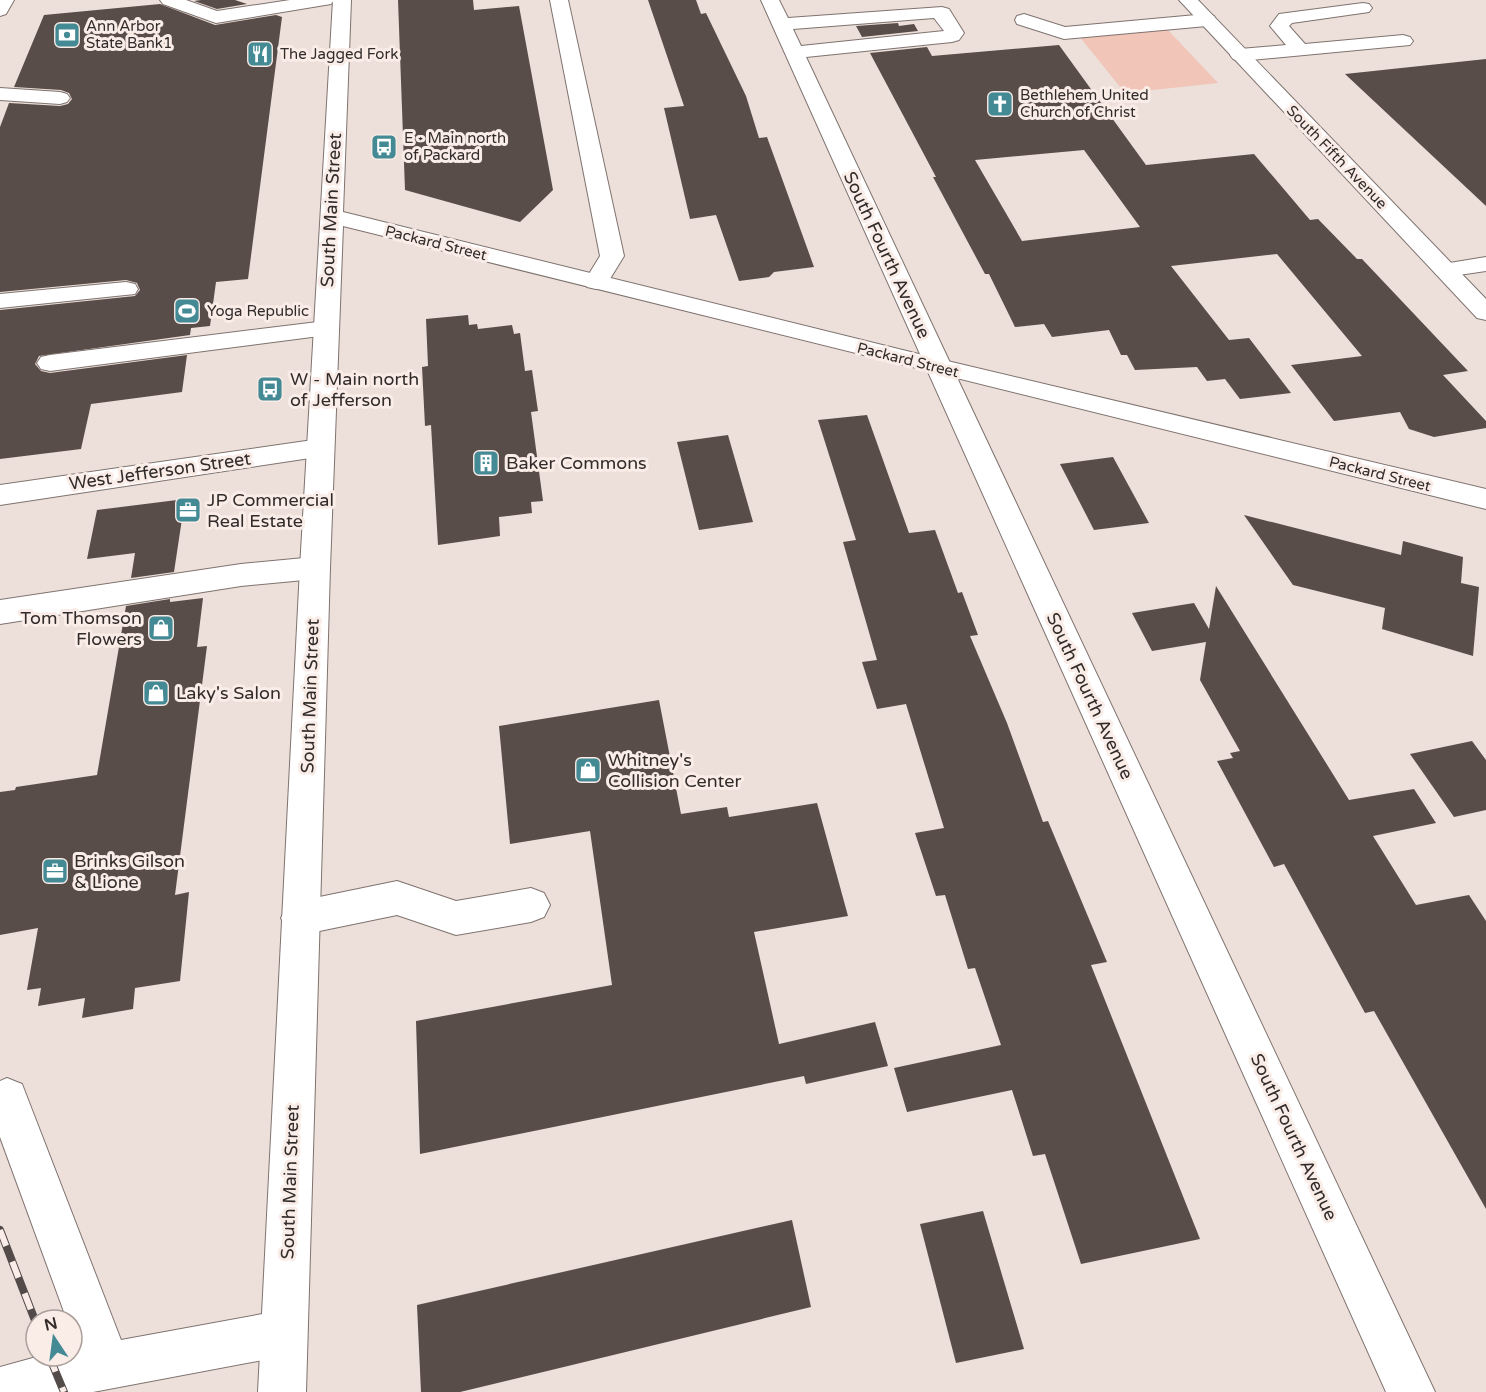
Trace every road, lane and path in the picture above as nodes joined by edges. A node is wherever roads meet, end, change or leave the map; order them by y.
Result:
1 (5, 0) edge
2 (169, 0) edge
3 (325, 0) edge
4 (342, 0) edge
5 (559, 0) edge
6 (1188, 0) edge
7 (1363, 8) dead end
8 (0, 10) edge
9 (1024, 20) dead end
10 (1207, 20) junction
11 (781, 25) edge
12 (1403, 41) dead end
13 (1300, 50) junction
14 (1240, 55) junction
15 (0, 94) edge
16 (60, 98) dead end
17 (331, 216) junction
18 (1486, 264) edge
19 (1445, 270) junction
20 (596, 282) junction
21 (126, 289) dead end
22 (0, 301) edge
23 (1486, 313) edge
24 (326, 329) junction
25 (50, 363) dead end
26 (939, 367) junction
27 (320, 448) junction
28 (0, 495) edge
29 (1486, 499) edge
30 (315, 568) junction
31 (0, 612) edge
32 (531, 905) dead end
33 (300, 918) junction
34 (7, 1099) dead end
35 (284, 1333) junction
36 (107, 1365) junction
37 (0, 1391) edge
38 (282, 1392) edge
39 (1411, 1392) edge

1 - 8 main road
2 - 3 main road
4 - 17 main road, South Main Street
5 - 20 main road
6 - 10 main road, South Fifth Avenue
7 - 13 main road
9 - 10 main road
10 - 14 main road, South Fifth Avenue
11 - 11 main road
11 - 26 main road, South Fourth Avenue
12 - 13 main road
13 - 14 main road
14 - 19 main road, South Fifth Avenue
15 - 16 main road
17 - 20 main road, Packard Street
17 - 24 main road, South Main Street
18 - 19 main road
19 - 23 main road, South Fifth Avenue
20 - 26 main road, Packard Street
21 - 22 main road
24 - 25 main road
24 - 27 main road, South Main Street
26 - 29 main road, Packard Street
26 - 39 main road, South Fourth Avenue
27 - 28 main road, West Jefferson Street
27 - 30 main road, South Main Street
30 - 31 main road
30 - 33 main road, South Main Street
32 - 33 main road
33 - 35 main road, South Main Street
34 - 36 main road
35 - 36 main road
35 - 38 main road, South Main Street
36 - 37 main road

